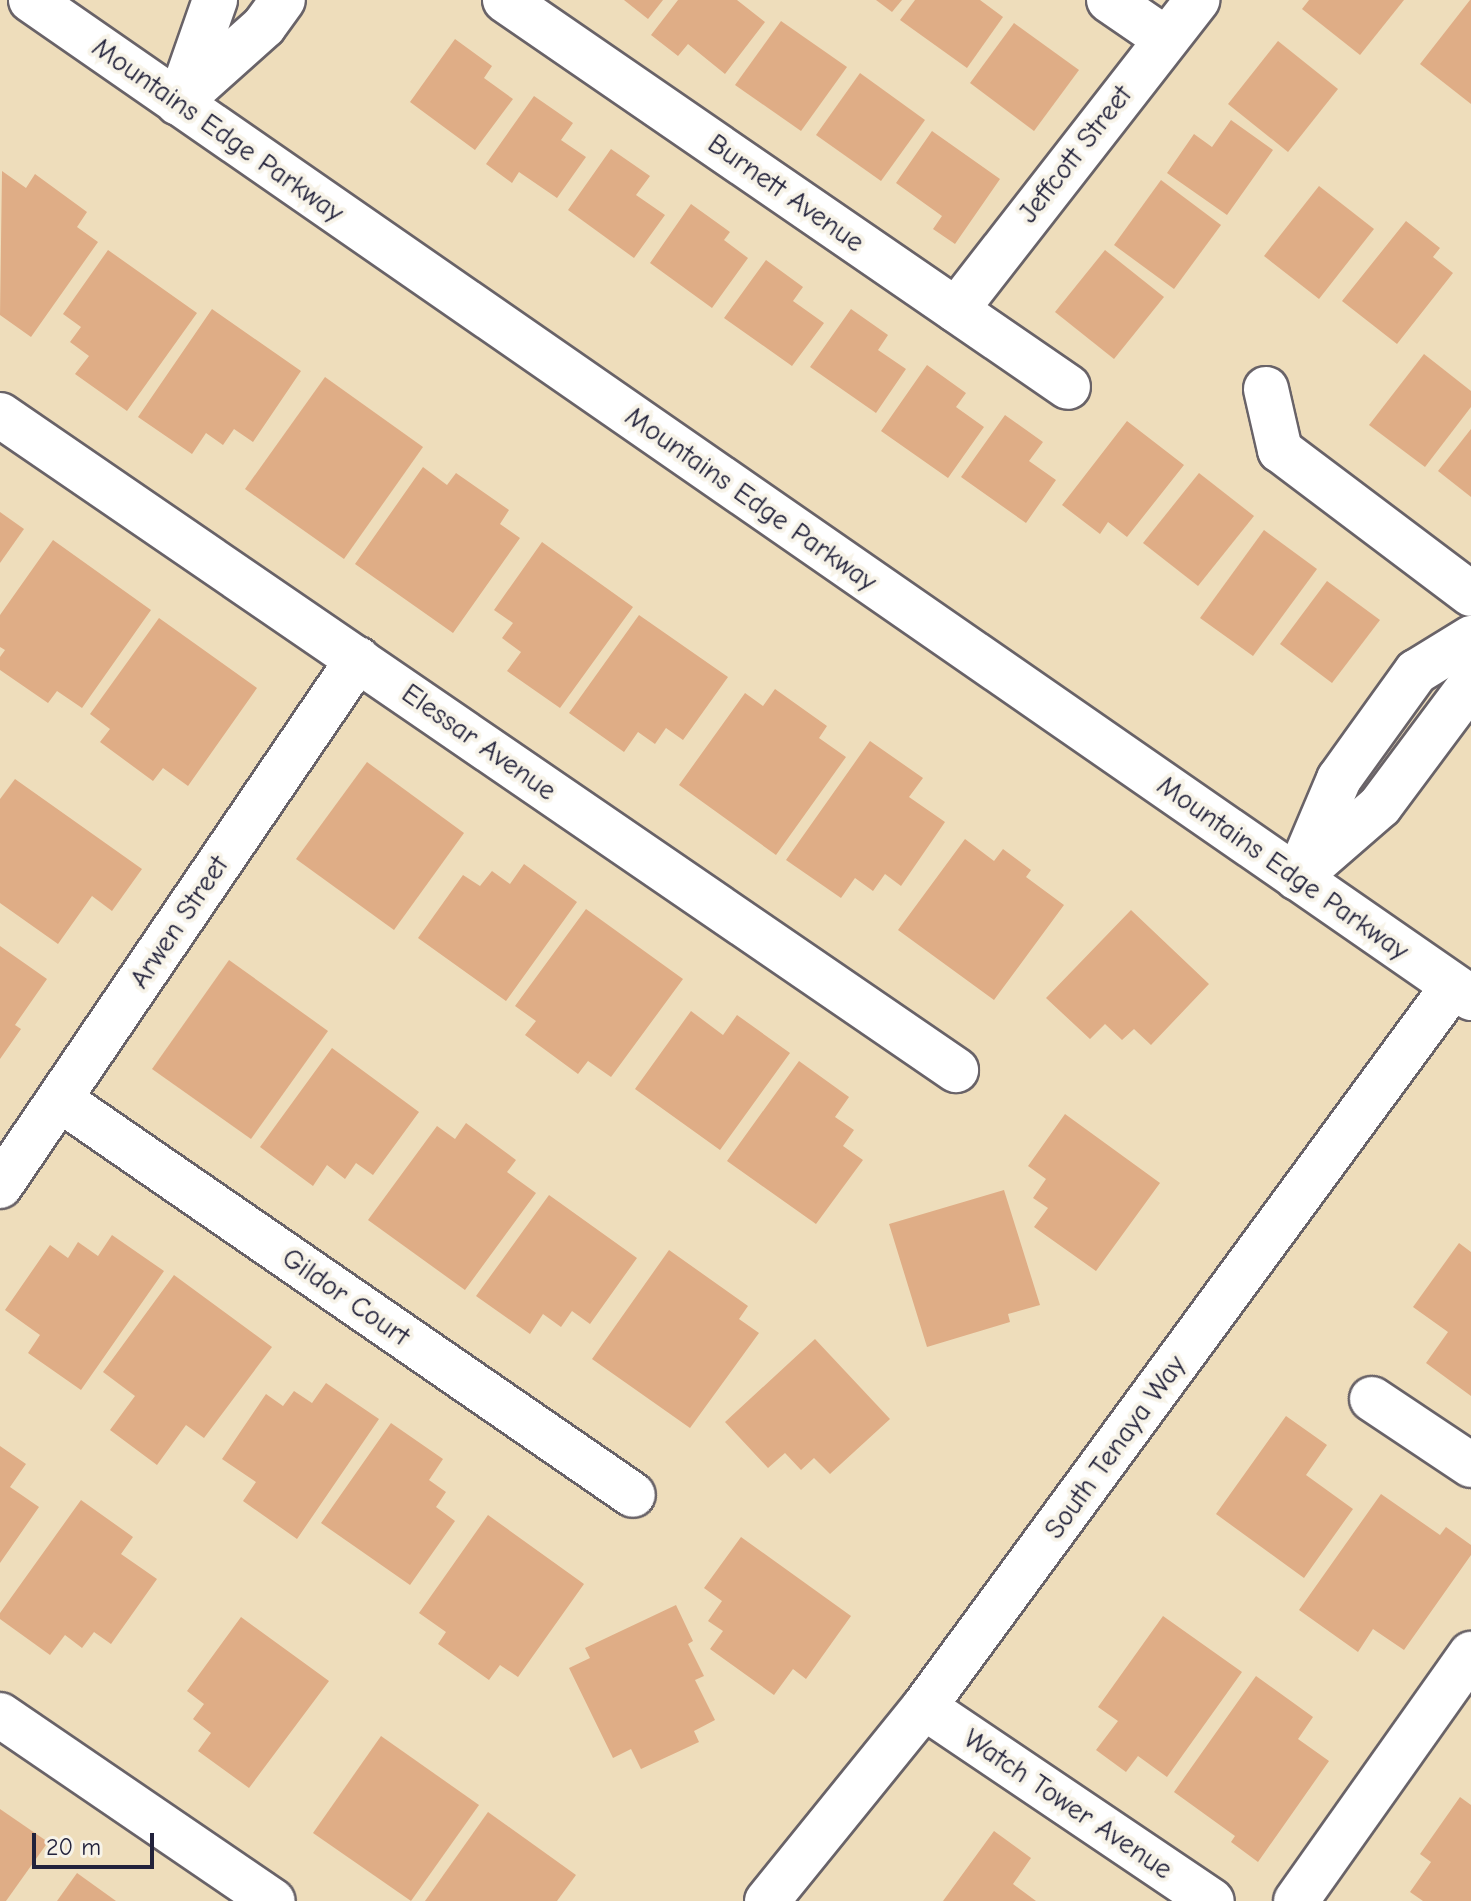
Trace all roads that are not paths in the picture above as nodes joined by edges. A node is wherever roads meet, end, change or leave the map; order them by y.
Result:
1 (31, 0) edge
2 (215, 0) edge
3 (283, 0) edge
4 (505, 0) edge
5 (1109, 0) edge
6 (1197, 0) edge
7 (1166, 39) junction
8 (178, 103) junction
9 (956, 310) junction
10 (1068, 387) dead end
11 (1266, 389) dead end
12 (0, 415) edge
13 (1471, 594) edge
14 (1471, 638) edge
15 (358, 659) junction
16 (1471, 684) edge
17 (1385, 716) junction
18 (1426, 745) junction
19 (1297, 878) junction
20 (1462, 992) edge
21 (956, 1070) dead end
22 (59, 1099) junction
23 (0, 1186) edge
24 (1372, 1399) dead end
25 (1471, 1465) edge
26 (633, 1495) dead end
27 (1471, 1654) edge
28 (924, 1707) junction
29 (0, 1715) edge
30 (273, 1901) edge
31 (767, 1901) edge
32 (1212, 1901) edge
33 (1296, 1901) edge

1 - 8 street, Mountains Edge Parkway
2 - 8 street
3 - 8 street
4 - 9 street, Burnett Avenue
5 - 7 street
6 - 7 street, Jeffcott Street
7 - 9 street, Jeffcott Street
8 - 19 street, Mountains Edge Parkway
9 - 10 street, Burnett Avenue
11 - 13 street
12 - 15 street, Elessar Avenue
14 - 17 street
15 - 21 street, Elessar Avenue
15 - 22 street, Arwen Street
16 - 18 street
17 - 18 street
17 - 19 street
18 - 19 street
19 - 20 street, Mountains Edge Parkway
20 - 28 street, South Tenaya Way
22 - 23 street, Arwen Street
22 - 26 street, Gildor Court
24 - 25 street
27 - 33 street
28 - 31 street, South Tenaya Way
28 - 32 street, Watch Tower Avenue
29 - 30 street

